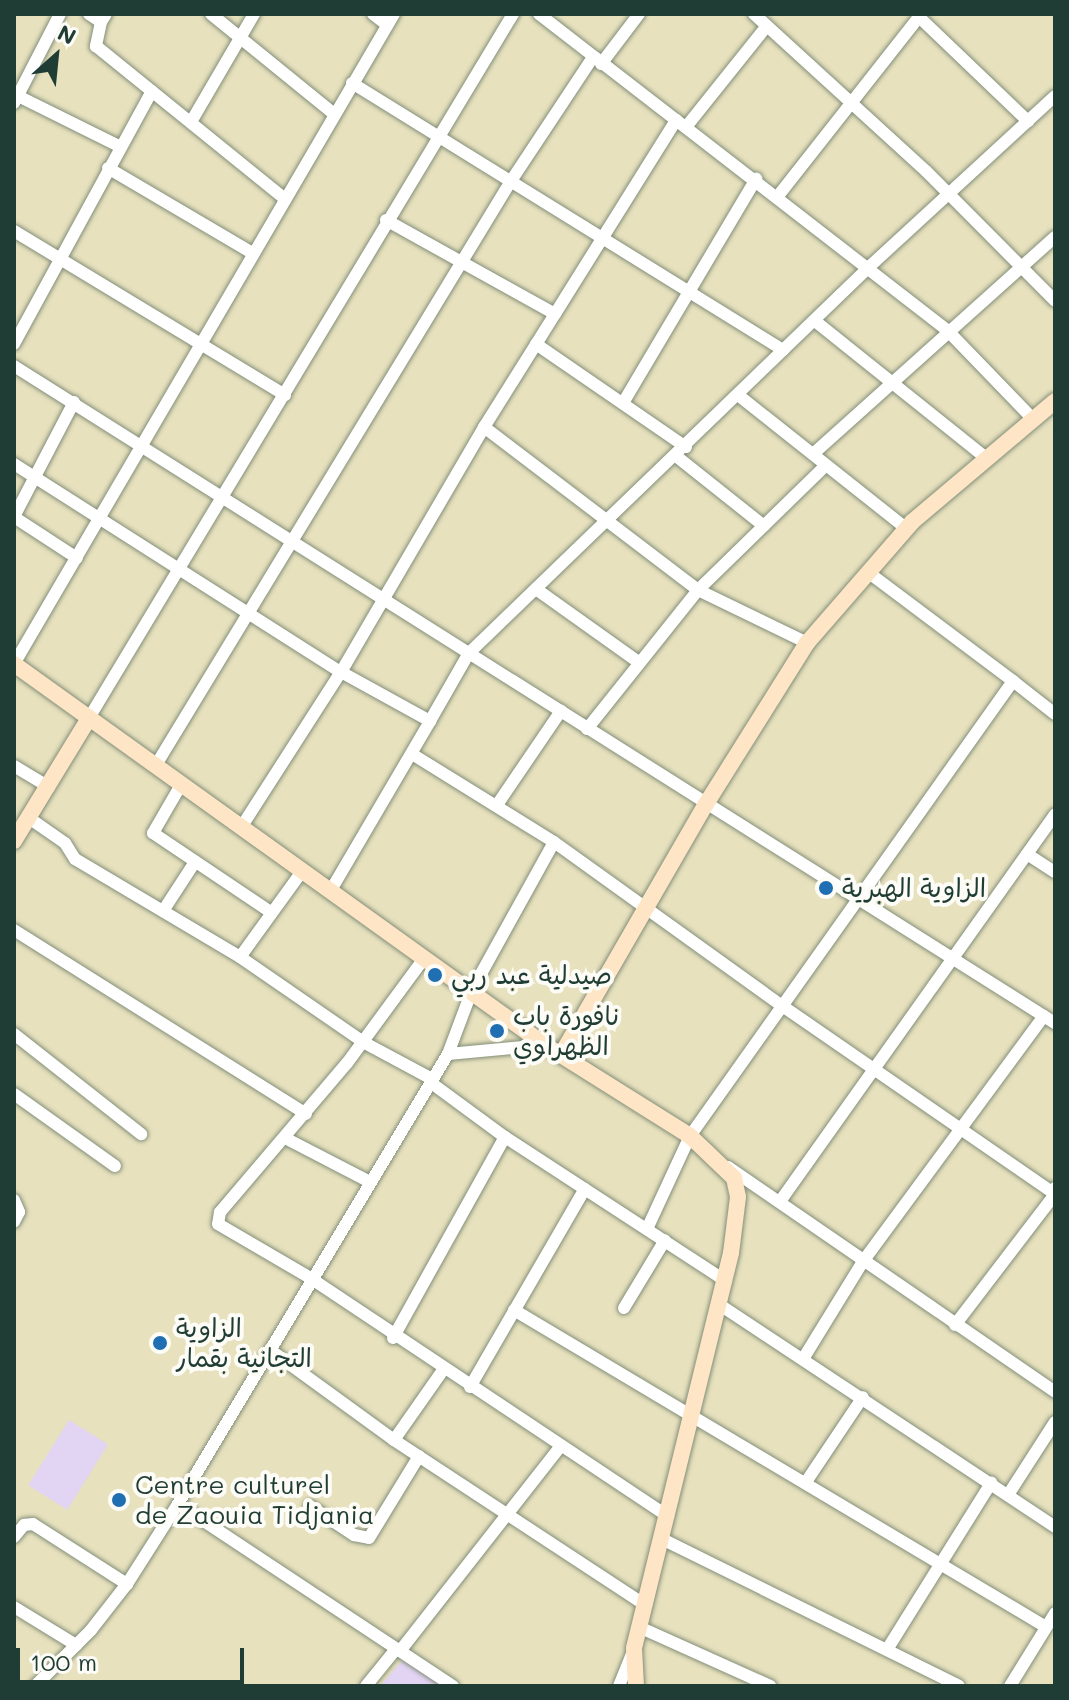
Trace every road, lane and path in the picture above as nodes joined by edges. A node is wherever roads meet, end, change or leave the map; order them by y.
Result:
1 (60, 14) edge
2 (89, 14) edge
3 (211, 14) edge
4 (254, 14) edge
5 (373, 14) edge
6 (513, 14) edge
7 (539, 14) edge
8 (639, 14) edge
9 (754, 14) edge
10 (920, 15) edge
11 (103, 18) edge
12 (391, 20) edge
13 (767, 26) junction
14 (242, 36) junction
15 (597, 60) junction
16 (352, 83) junction
17 (152, 91) junction
18 (1055, 96) edge
19 (15, 98) edge
20 (852, 104) junction
21 (334, 114) junction
22 (1028, 121) junction
23 (191, 122) junction
24 (681, 123) junction
25 (437, 138) junction
26 (121, 147) junction
27 (108, 168) junction
28 (756, 179) junction
29 (511, 181) junction
30 (949, 194) junction
31 (778, 196) junction
32 (285, 199) junction
33 (386, 220) junction
34 (14, 231) edge
35 (601, 237) junction
36 (1055, 237) edge
37 (254, 254) junction
38 (59, 257) junction
39 (465, 260) junction
40 (870, 266) junction
41 (1020, 266) junction
42 (687, 290) junction
43 (1055, 301) edge
44 (555, 314) junction
45 (815, 321) junction
46 (17, 330) edge
47 (947, 330) junction
48 (14, 344) edge
49 (202, 344) junction
50 (536, 344) junction
51 (783, 350) junction
52 (14, 366) edge
53 (892, 383) junction
54 (285, 395) junction
55 (738, 395) junction
56 (1055, 401) edge
57 (74, 402) junction
58 (623, 403) junction
59 (1032, 418) junction
60 (484, 427) junction
61 (144, 447) junction
62 (681, 451) junction
63 (813, 454) junction
64 (985, 457) junction
65 (14, 464) edge
66 (826, 465) junction
67 (35, 476) junction
68 (220, 496) junction
69 (101, 516) junction
70 (612, 519) junction
71 (764, 526) junction
72 (906, 528) junction
73 (292, 543) junction
74 (77, 558) junction
75 (178, 566) junction
76 (868, 572) junction
77 (536, 589) junction
78 (698, 590) junction
79 (382, 598) junction
80 (251, 613) junction
81 (807, 643) junction
82 (469, 653) junction
83 (637, 661) junction
84 (14, 664) edge
85 (341, 672) junction
86 (1013, 681) junction
87 (561, 711) junction
88 (1055, 714) edge
89 (89, 718) junction
90 (430, 721) junction
91 (587, 729) junction
92 (412, 754) junction
93 (156, 765) junction
94 (14, 766) edge
95 (182, 783) junction
96 (49, 787) junction
97 (706, 804) junction
98 (497, 805) junction
99 (1055, 814) edge
100 (29, 818) junction
101 (242, 826) junction
102 (14, 841) edge
103 (554, 842) junction
104 (1027, 854) junction
105 (195, 862) junction
106 (303, 870) junction
107 (1055, 872) edge
108 (331, 890) junction
109 (861, 899) junction
110 (646, 910) junction
111 (163, 911) junction
112 (272, 913) junction
113 (14, 930) edge
114 (240, 957) junction
115 (425, 957) junction
116 (954, 959) junction
117 (472, 990) junction
118 (781, 1005) junction
119 (1049, 1019) edge
120 (14, 1034) edge
121 (363, 1042) junction
122 (545, 1045) junction
123 (448, 1054) junction
124 (561, 1055) junction
125 (877, 1067) junction
126 (431, 1080) junction
127 (14, 1094) edge
128 (306, 1114) junction
129 (965, 1129) junction
130 (141, 1134) dead end
131 (690, 1136) junction
132 (505, 1137) junction
133 (285, 1138) junction
134 (724, 1164) junction
135 (115, 1166) dead end
136 (370, 1182) junction
137 (585, 1189) junction
138 (1054, 1191) edge
139 (14, 1200) edge
140 (781, 1200) junction
141 (14, 1222) edge
142 (647, 1229) junction
143 (665, 1240) junction
144 (864, 1260) junction
145 (312, 1279) junction
146 (726, 1281) junction
147 (720, 1305) junction
148 (624, 1308) dead end
149 (514, 1310) junction
150 (955, 1325) junction
151 (393, 1338) junction
152 (270, 1350) junction
153 (803, 1359) junction
154 (443, 1370) junction
155 (1052, 1385) edge
156 (470, 1387) junction
157 (863, 1397) junction
158 (693, 1415) junction
159 (1055, 1422) edge
160 (394, 1440) junction
161 (561, 1446) junction
162 (419, 1456) junction
163 (806, 1482) junction
164 (991, 1483) junction
165 (1008, 1495) junction
166 (178, 1504) junction
167 (310, 1506) dead end
168 (508, 1515) junction
169 (668, 1516) junction
170 (1055, 1527) edge
171 (14, 1537) edge
172 (662, 1539) junction
173 (941, 1560) junction
174 (127, 1584) junction
175 (645, 1605) junction
176 (14, 1607) edge
177 (1055, 1613) edge
178 (639, 1627) junction
179 (1046, 1627) junction
180 (76, 1645) junction
181 (634, 1648) junction
182 (888, 1648) junction
183 (398, 1650) junction
184 (950, 1684) edge
185 (35, 1686) edge
186 (366, 1686) edge
187 (453, 1686) edge
188 (619, 1686) edge
189 (636, 1686) edge
190 (770, 1686) edge
191 (1010, 1686) edge

1 - 19 street
2 - 11 street
3 - 14 street
4 - 14 street
5 - 12 street
6 - 25 street
7 - 15 street
8 - 15 street
9 - 13 street
10 - 20 street
10 - 22 street
11 - 17 street
12 - 16 street
13 - 20 street
13 - 24 street
14 - 21 street
14 - 23 street
15 - 24 street
15 - 29 street
16 - 21 street
16 - 25 street
17 - 23 street
17 - 26 street
18 - 22 street
19 - 26 street
20 - 30 street
20 - 31 street
21 - 32 street
22 - 30 street
23 - 32 street
24 - 28 street
24 - 35 street
25 - 29 street
25 - 33 street
26 - 27 street
27 - 37 street
27 - 38 street
28 - 31 street
28 - 42 street
29 - 35 street
29 - 39 street
30 - 40 street
30 - 41 street
31 - 40 street
32 - 37 street
33 - 39 street
33 - 54 street
34 - 38 street
35 - 42 street
35 - 44 street
36 - 41 street
37 - 49 street
38 - 46 street
38 - 49 street
39 - 44 street
39 - 73 street
40 - 45 street
40 - 47 street
41 - 43 street
41 - 47 street
42 - 51 street
42 - 58 street
44 - 50 street
45 - 51 street
45 - 53 street
46 - 48 street
47 - 53 street
47 - 59 street
49 - 54 street
49 - 61 street
50 - 58 street
50 - 60 street
51 - 55 street
52 - 57 street
53 - 63 street
53 - 64 street
54 - 68 street
55 - 62 street
55 - 63 street
56 - 59 main road
57 - 61 street
57 - 67 street
58 - 62 street
59 - 64 main road
60 - 70 street
60 - 79 street
61 - 68 street
61 - 69 street
62 - 70 street
62 - 71 street
63 - 66 street
64 - 72 main road
65 - 67 street
66 - 71 street
66 - 72 street
67 - 69 street
67 - 74 street
68 - 73 street
68 - 75 street
69 - 74 street
69 - 75 street
70 - 77 street
70 - 78 street
71 - 78 street
72 - 76 main road
73 - 79 street
73 - 80 street
74 - 84 street
75 - 80 street
75 - 89 street
76 - 81 main road
76 - 86 street
77 - 82 street
77 - 83 street
78 - 81 street
78 - 83 street
79 - 82 street
79 - 85 street
80 - 85 street
80 - 93 street
81 - 97 main road
82 - 87 street
82 - 90 street
83 - 91 street
84 - 89 main road
85 - 90 street
85 - 101 street
86 - 88 street
86 - 109 street
87 - 91 street
87 - 98 street
89 - 93 main road
89 - 96 main road
90 - 92 street
91 - 97 street
92 - 98 street
92 - 108 street
93 - 95 main road
94 - 96 street
95 - 101 main road
95 - 105 street
96 - 100 main road
97 - 109 street
97 - 110 main road
98 - 103 street
99 - 104 street
100 - 102 main road
100 - 111 street
101 - 106 main road
103 - 110 street
103 - 117 street
104 - 107 street
104 - 116 street
105 - 111 street
105 - 112 street
106 - 108 main road
106 - 112 street
108 - 115 main road
109 - 116 street
109 - 118 street
110 - 118 street
110 - 124 main road
111 - 114 street
112 - 114 street
113 - 128 street
114 - 121 street
115 - 117 main road
115 - 121 street
116 - 119 street
116 - 125 street
117 - 122 main road
117 - 123 street
118 - 125 street
118 - 131 street
119 - 129 street
120 - 130 street
121 - 126 street
121 - 128 street
122 - 123 street
122 - 124 main road
123 - 126 street
124 - 131 main road
125 - 129 street
125 - 140 street
126 - 132 street
126 - 136 street
127 - 135 street
128 - 133 street
129 - 138 street
129 - 144 street
131 - 134 main road
131 - 142 street
132 - 137 street
132 - 151 street
133 - 136 street
133 - 145 street
134 - 140 street
134 - 146 main road
136 - 145 street
137 - 142 street
137 - 149 street
138 - 150 street
139 - 141 street
140 - 144 street
142 - 143 street
143 - 146 street
143 - 148 street
144 - 150 street
144 - 153 street
145 - 151 street
145 - 152 street
146 - 147 main road
147 - 153 street
147 - 158 main road
149 - 156 street
149 - 158 street
150 - 155 street
151 - 154 street
152 - 160 street
152 - 166 street
153 - 157 street
154 - 156 street
154 - 160 street
156 - 161 street
157 - 163 street
157 - 164 street
158 - 163 street
158 - 169 main road
159 - 165 street
160 - 162 street
161 - 168 street
161 - 169 street
162 - 167 street
162 - 168 street
163 - 173 street
164 - 165 street
164 - 173 street
165 - 170 street
166 - 174 street
166 - 183 street
168 - 175 street
168 - 183 street
169 - 172 main road
171 - 174 street
172 - 175 main road
172 - 182 street
173 - 179 street
173 - 182 street
174 - 180 street
175 - 178 main road
176 - 180 street
177 - 179 street
178 - 181 main road
178 - 190 street
179 - 191 street
180 - 185 street
181 - 188 street
181 - 189 main road
182 - 184 street
183 - 186 street
183 - 187 street

